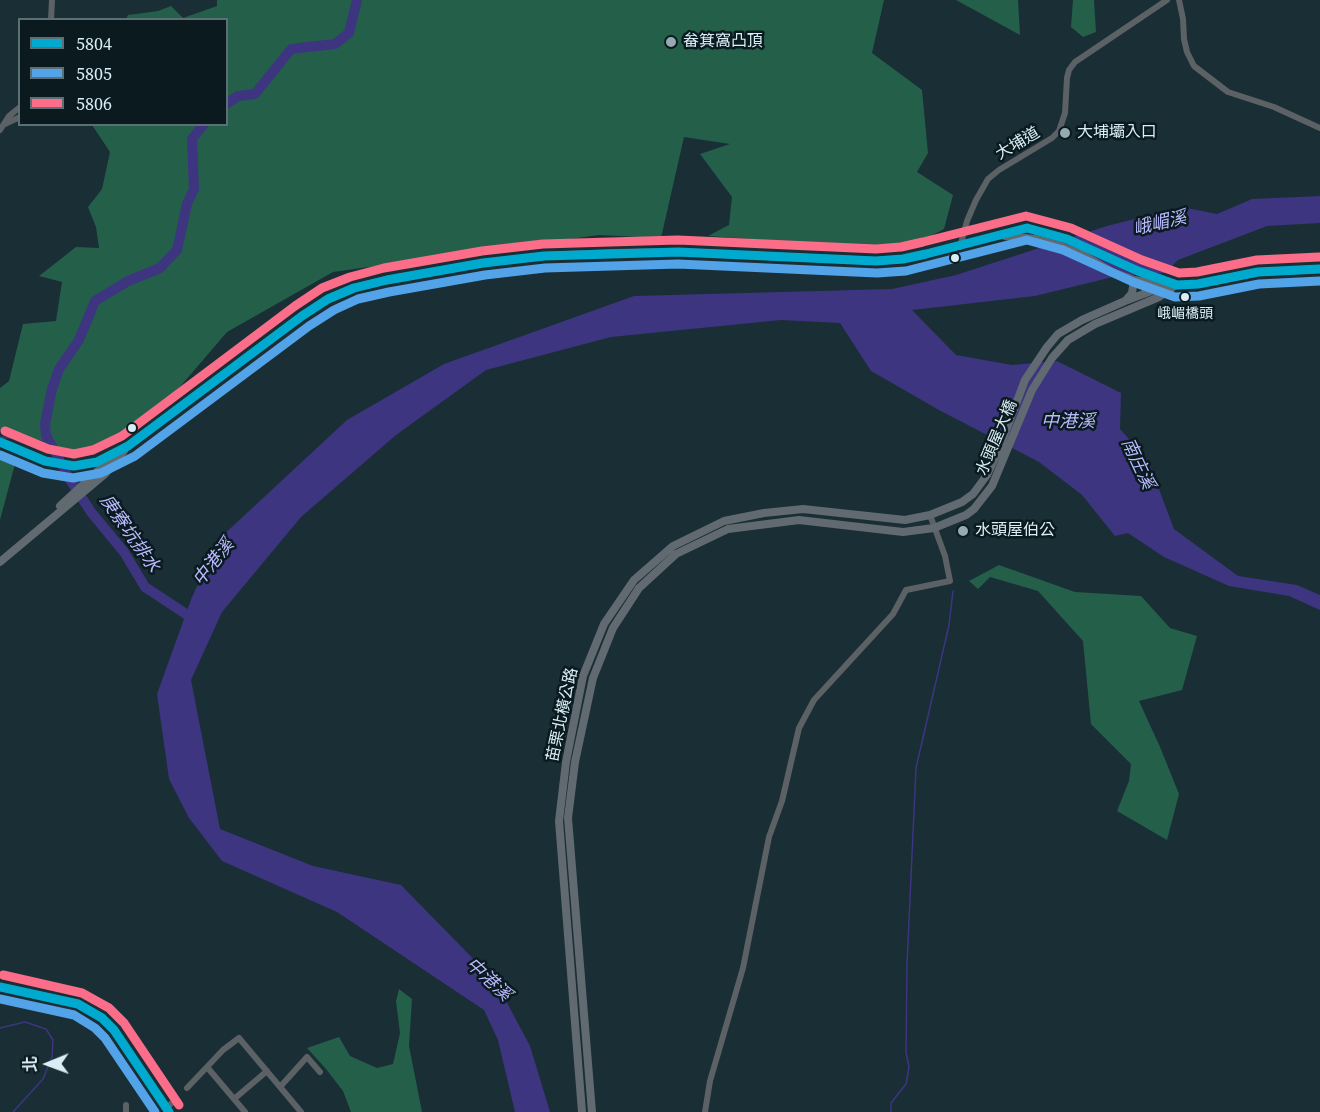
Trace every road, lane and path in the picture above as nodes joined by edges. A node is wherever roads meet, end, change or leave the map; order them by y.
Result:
1 (52, 0) edge
2 (1167, 0) edge
3 (1179, 0) edge
4 (51, 18) edge
5 (18, 109) edge
6 (18, 118) edge
7 (5, 124) junction
8 (1320, 129) edge
9 (0, 130) edge
10 (1000, 236) junction
11 (960, 247) junction
12 (1320, 269) edge
13 (1134, 280) junction
14 (1177, 285) junction
15 (1125, 301) junction
16 (0, 442) edge
17 (125, 448) junction
18 (72, 466) junction
19 (83, 486) junction
20 (930, 515) junction
21 (934, 528) junction
22 (0, 562) edge
23 (0, 987) edge
24 (207, 1067) junction
25 (267, 1071) junction
26 (320, 1072) dead end
27 (280, 1087) junction
28 (187, 1088) dead end
29 (234, 1099) junction
30 (173, 1102) dead end
31 (167, 1110) edge
32 (245, 1112) edge
33 (301, 1112) edge
34 (582, 1112) edge
35 (592, 1112) edge
36 (705, 1112) edge

1 - 4 street
2 - 11 street, 大埔道
3 - 8 street
5 - 7 street
6 - 7 street
7 - 9 street
10 - 11 main road
10 - 13 main road
10 - 14 main road
11 - 17 main road
12 - 14 main road
13 - 14 main road
13 - 15 main road
14 - 15 main road
14 - 21 main road, 水頭屋大橋
15 - 20 main road, 水頭屋大橋
16 - 18 main road
17 - 18 main road
17 - 19 main road
18 - 19 main road
19 - 22 main road
20 - 21 street
20 - 34 main road, 苗栗北橫公路
21 - 35 main road, 苗栗北橫公路
21 - 36 street
23 - 31 main road
24 - 25 street
24 - 28 street
24 - 29 street
25 - 27 street
25 - 29 street
26 - 27 street
27 - 33 street
29 - 32 street
30 - 31 street

